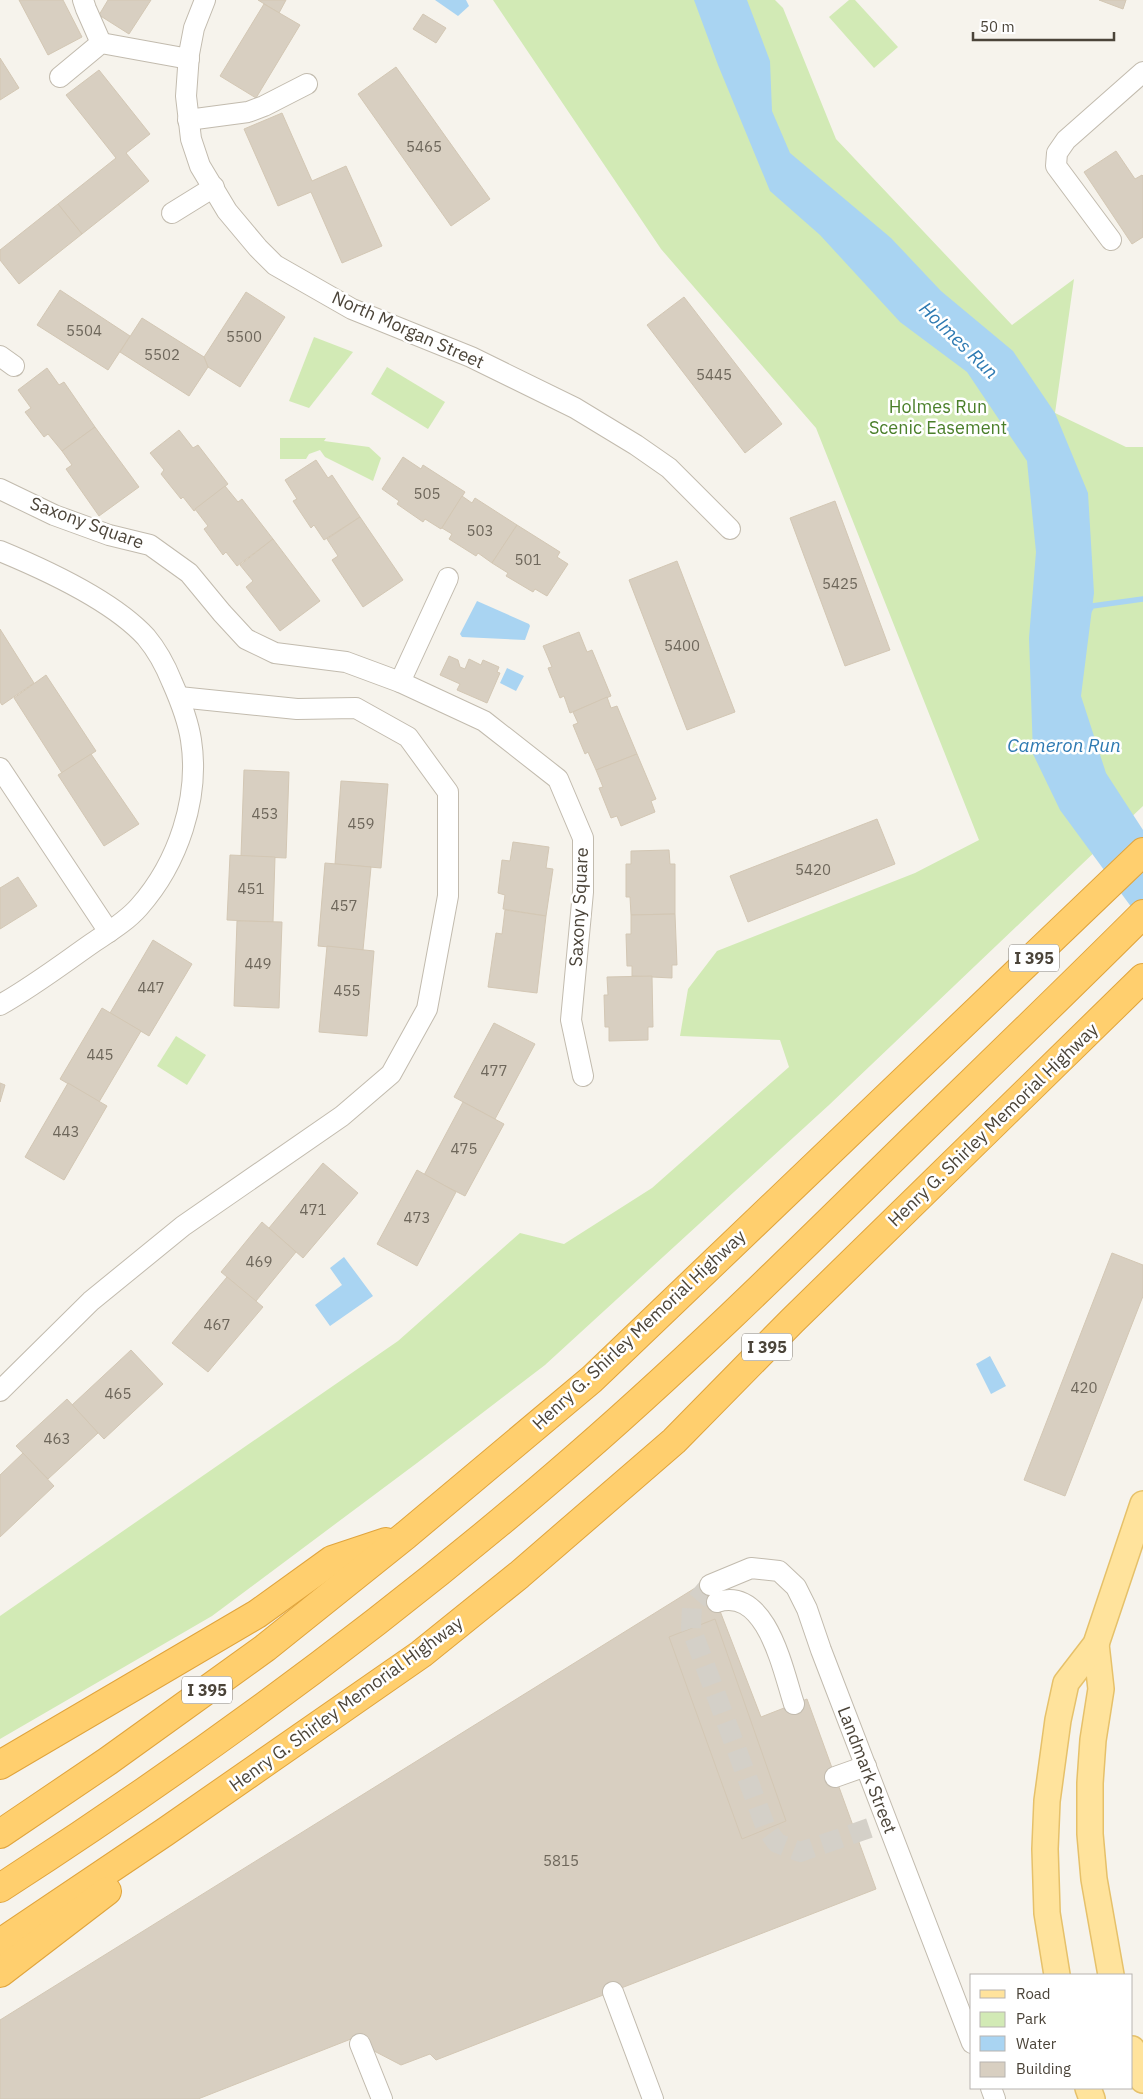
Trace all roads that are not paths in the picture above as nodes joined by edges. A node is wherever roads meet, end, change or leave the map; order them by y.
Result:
1 (84, 0) edge
2 (205, 0) edge
3 (101, 42) junction
4 (189, 60) junction
5 (1143, 72) edge
6 (60, 77) dead end
7 (307, 84) dead end
8 (188, 120) junction
9 (214, 187) junction
10 (172, 213) dead end
11 (1111, 240) dead end
12 (0, 490) edge
13 (730, 529) dead end
14 (0, 551) edge
15 (448, 578) dead end
16 (400, 682) junction
17 (179, 697) junction
18 (0, 768) edge
19 (1143, 852) edge
20 (1143, 914) edge
21 (109, 932) junction
22 (1143, 978) edge
23 (0, 1005) edge
24 (584, 1076) dead end
25 (0, 1391) edge
26 (1143, 1504) edge
27 (406, 1535) junction
28 (1096, 1644) junction
29 (369, 1691) junction
30 (794, 1704) dead end
31 (0, 1765) edge
32 (866, 1766) junction
33 (835, 1777) dead end
34 (0, 1834) edge
35 (0, 1888) edge
36 (0, 1942) edge
37 (0, 1973) edge
38 (1057, 1974) edge
39 (1111, 1974) edge
40 (613, 1992) dead end
41 (970, 2038) edge
42 (360, 2044) dead end
43 (1133, 2052) edge
44 (1143, 2080) edge
45 (382, 2099) edge
46 (654, 2099) edge

1 - 3 street
2 - 4 street, North Morgan Street
3 - 4 street
3 - 6 street
4 - 8 street, North Morgan Street
5 - 11 street
7 - 8 street
8 - 9 street, North Morgan Street
9 - 10 street
9 - 13 street, North Morgan Street
12 - 16 street, Saxony Square
14 - 17 street
15 - 16 street
16 - 24 street, Saxony Square
17 - 21 street
17 - 25 street
18 - 21 street
19 - 27 highway, Henry G. Shirley Memorial Highway / I 395
20 - 35 highway
21 - 23 street
22 - 29 highway, Henry G. Shirley Memorial Highway / I 395
26 - 28 main road
27 - 31 highway
27 - 34 highway, Henry G. Shirley Memorial Highway / I 395
28 - 38 main road
28 - 39 main road
29 - 36 highway, Henry G. Shirley Memorial Highway / I 395
29 - 37 highway
30 - 32 street, Landmark Street
32 - 33 street
32 - 41 street, Landmark Street
40 - 46 street
42 - 45 street
43 - 44 main road

